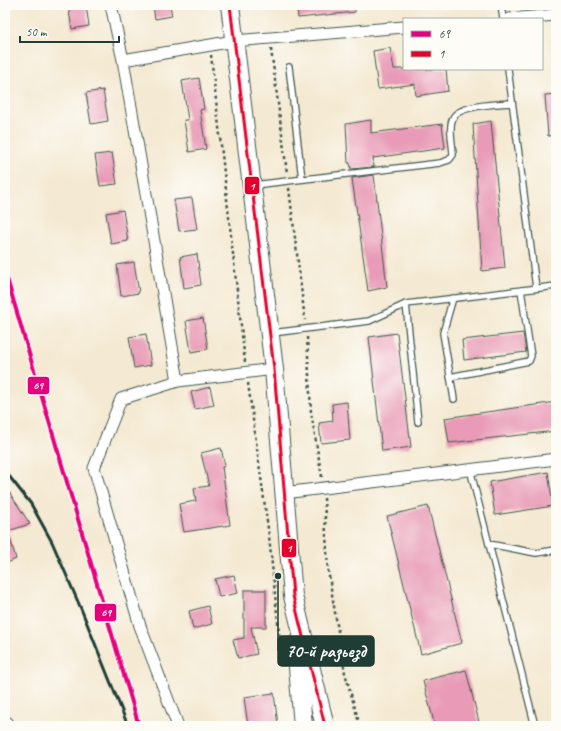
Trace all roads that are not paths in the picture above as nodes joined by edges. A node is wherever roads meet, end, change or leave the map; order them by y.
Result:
1 (111, 5) edge
2 (230, 5) edge
3 (500, 5) edge
4 (555, 12) edge
5 (503, 18) edge
6 (516, 18) edge
7 (403, 28) edge
8 (234, 41) junction
9 (122, 60) junction
10 (289, 67) dead end
11 (508, 70) edge
12 (512, 103) junction
13 (302, 180) junction
14 (252, 185) junction
15 (556, 286) edge
16 (536, 288) junction
17 (521, 290) junction
18 (453, 298) junction
19 (406, 304) junction
20 (270, 333) junction
21 (274, 369) junction
22 (450, 377) junction
23 (178, 381) junction
24 (454, 399) dead end
25 (418, 422) dead end
26 (556, 459) edge
27 (470, 469) junction
28 (284, 493) junction
29 (488, 544) junction
30 (556, 550) edge
31 (293, 596) junction
32 (178, 726) edge
33 (303, 726) edge
34 (325, 726) edge
35 (535, 726) edge

1 - 9 street
2 - 8 main road
3 - 5 lane
4 - 6 street
7 - 8 street
8 - 9 street
8 - 14 main road
9 - 23 street
10 - 13 lane
11 - 12 lane
12 - 13 lane
12 - 16 lane
13 - 14 lane
14 - 20 main road
15 - 16 lane
16 - 17 lane
17 - 18 lane
17 - 22 lane
18 - 19 lane
18 - 22 lane
19 - 20 lane
19 - 25 lane
20 - 21 main road
21 - 23 street
21 - 28 main road
22 - 24 lane
23 - 32 street
26 - 27 street
27 - 28 street
27 - 29 lane
28 - 31 main road
29 - 30 lane
29 - 35 lane
31 - 33 main road
31 - 34 main road

